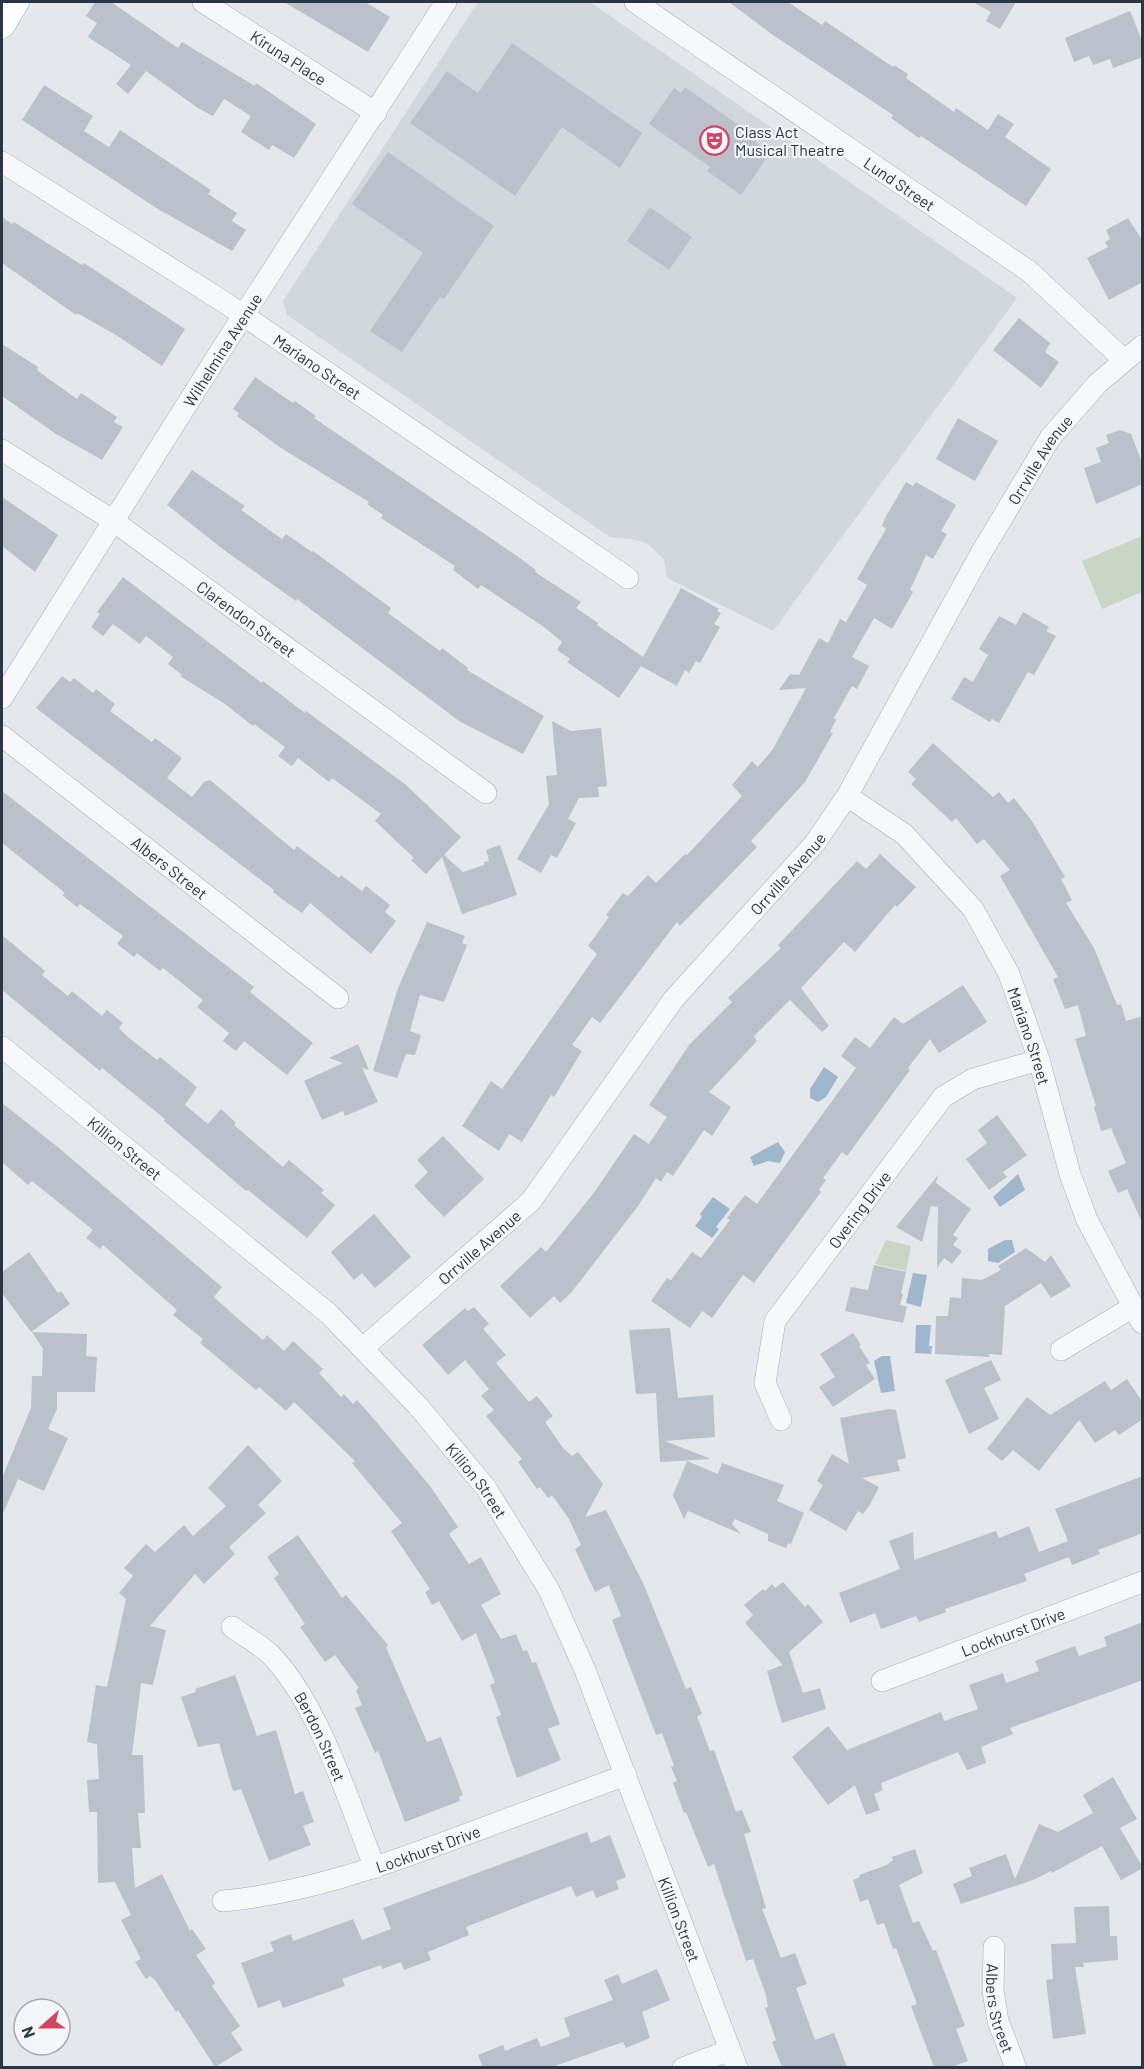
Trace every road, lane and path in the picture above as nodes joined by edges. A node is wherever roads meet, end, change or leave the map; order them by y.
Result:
1 (16, 2) edge
2 (204, 2) edge
3 (446, 2) edge
4 (635, 2) edge
5 (2, 25) edge
6 (376, 113) junction
7 (2, 162) edge
8 (243, 315) junction
9 (1143, 346) edge
10 (1124, 360) junction
11 (2, 450) edge
12 (112, 520) junction
13 (628, 578) dead end
14 (2, 699) edge
15 (2, 736) edge
16 (486, 793) dead end
17 (847, 796) junction
18 (338, 998) dead end
19 (2, 1047) edge
20 (1039, 1060) junction
21 (1138, 1315) edge
22 (363, 1348) junction
23 (1061, 1350) dead end
24 (781, 1420) dead end
25 (1143, 1582) edge
26 (232, 1627) dead end
27 (882, 1681) dead end
28 (626, 1775) junction
29 (375, 1868) junction
30 (223, 1901) dead end
31 (994, 1947) dead end
32 (734, 2059) edge
33 (683, 2067) edge
34 (1016, 2067) edge

1 - 5 main road
2 - 6 street, Kiruna Place
3 - 6 street, Wilhelmina Avenue
4 - 10 street, Lund Street
6 - 8 street, Wilhelmina Avenue
7 - 8 street, Mariano Street
8 - 12 street, Wilhelmina Avenue
8 - 13 street, Mariano Street
9 - 10 street, Orrville Avenue
10 - 17 street, Orrville Avenue
11 - 12 street, Clarendon Street
12 - 14 street, Wilhelmina Avenue
12 - 16 street, Clarendon Street
15 - 18 street, Albers Street
17 - 20 street, Mariano Street
17 - 22 street, Orrville Avenue
19 - 22 street, Killion Street
20 - 21 street, Mariano Street
20 - 24 street, Overing Drive
21 - 23 street
22 - 28 street, Killion Street
25 - 27 street, Lockhurst Drive
26 - 29 street, Berdon Street
28 - 29 street, Lockhurst Drive
28 - 32 street, Killion Street
29 - 30 street, Lockhurst Drive
31 - 34 street, Albers Street
32 - 33 street

